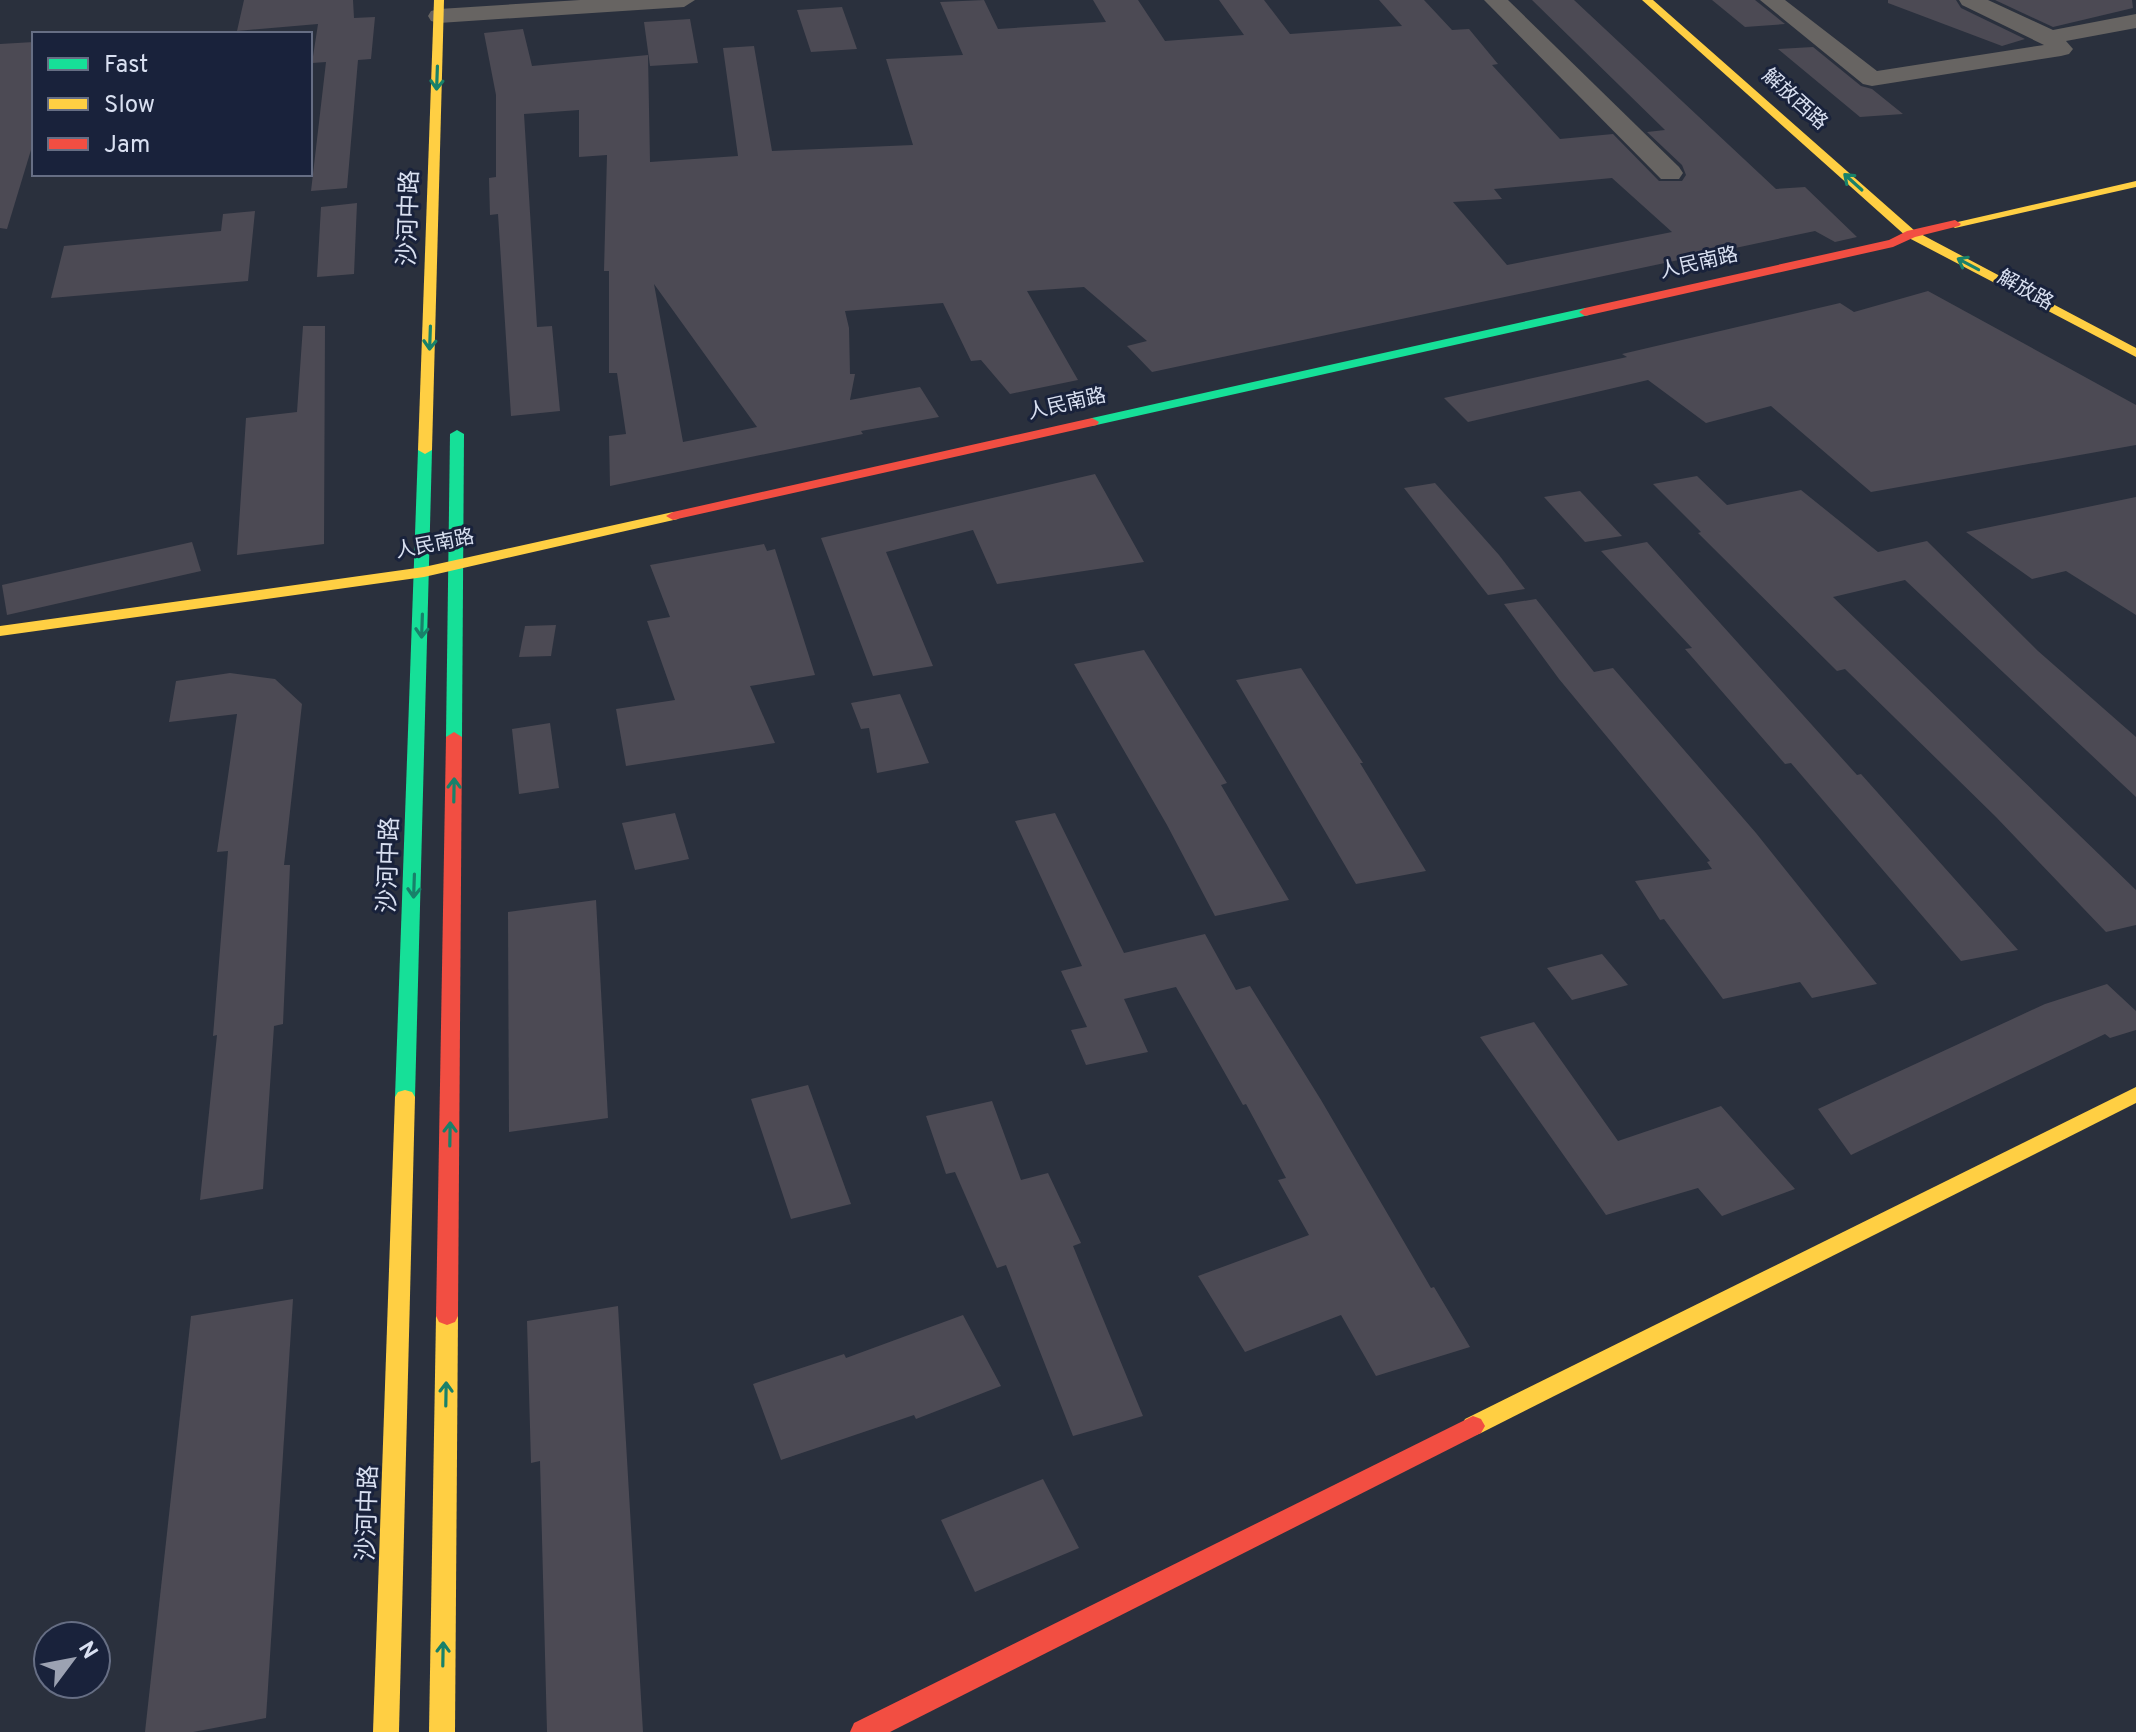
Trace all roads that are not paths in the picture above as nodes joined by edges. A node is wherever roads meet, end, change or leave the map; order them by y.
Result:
1 (684, 0) edge
2 (1495, 0) edge
3 (1647, 0) edge
4 (1771, 0) edge
5 (1970, 0) edge
6 (452, 12) edge
7 (2136, 21) edge
8 (2050, 37) junction
9 (1670, 173) dead end
10 (2136, 184) edge
11 (1911, 234) junction
12 (1893, 243) junction
13 (2015, 310) dead end
14 (2136, 353) edge
15 (457, 423) dead end
16 (457, 565) junction
17 (424, 572) junction
18 (0, 631) edge
19 (2136, 1094) edge
20 (386, 1732) edge
21 (442, 1732) edge
22 (863, 1732) edge

1 - 6 street
2 - 9 street
11 -> 3 street, 解放西路
4 - 8 street
5 - 8 street
6 -> 17 street, 沙河中路
7 - 8 street
10 - 11 street, 人民南路
11 - 12 street, 人民南路
14 -> 11 street, 解放路
12 - 13 street, 解放路
12 - 16 street, 人民南路
15 - 16 street
16 - 17 street, 人民南路
21 -> 16 street
17 - 18 street, 人民南路
17 -> 20 street, 沙河中路
19 - 22 street

